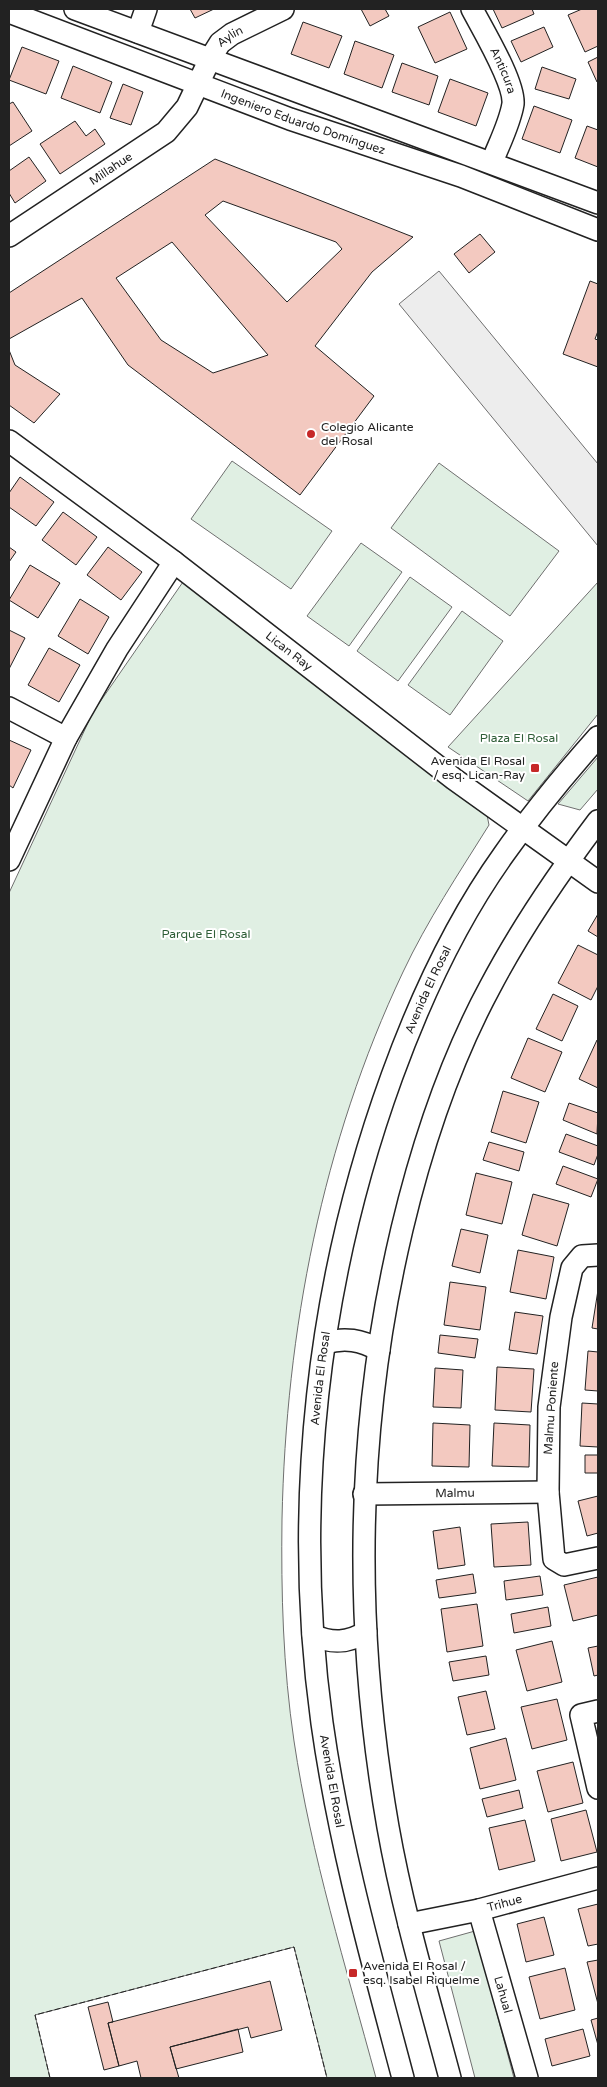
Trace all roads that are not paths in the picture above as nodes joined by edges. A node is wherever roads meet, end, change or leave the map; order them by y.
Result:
1 (75, 9) edge
2 (146, 9) edge
3 (283, 9) edge
4 (472, 9) edge
5 (9, 12) edge
6 (138, 32) junction
7 (210, 59) junction
8 (198, 85) junction
9 (492, 162) junction
10 (598, 203) edge
11 (598, 230) edge
12 (9, 236) edge
13 (9, 441) edge
14 (174, 562) junction
15 (9, 708) edge
16 (598, 737) edge
17 (66, 738) junction
18 (598, 821) edge
19 (523, 830) junction
20 (9, 860) edge
21 (568, 860) junction
22 (598, 882) edge
23 (590, 1255) edge
24 (325, 1343) junction
25 (379, 1350) junction
26 (548, 1492) junction
27 (364, 1494) junction
28 (598, 1558) edge
29 (366, 1632) junction
30 (313, 1635) junction
31 (590, 1713) edge
32 (598, 1788) edge
33 (598, 1878) edge
34 (479, 1910) junction
35 (409, 1924) junction
36 (404, 2078) edge
37 (450, 2078) edge
38 (527, 2078) edge

1 - 6 street, Ingeniero Eduardo Domínguez
2 - 6 street
3 - 7 street, Aylin
4 - 9 street, Anticura
5 - 8 street, Ingeniero Eduardo Domínguez
6 - 7 street, Ingeniero Eduardo Domínguez
7 - 8 street, Aylin
7 - 9 street, Ingeniero Eduardo Domínguez
8 - 11 street, Ingeniero Eduardo Domínguez
8 - 12 street, Millahue
9 - 10 street, Ingeniero Eduardo Domínguez
13 - 14 street, Lican Ray
14 - 17 street
14 - 19 street, Lican Ray
15 - 17 street
16 - 19 street, Avenida El Rosal
17 - 20 street
18 - 21 street
19 - 21 street, Lican Ray
19 - 24 street, Avenida El Rosal
21 - 22 street
21 - 25 street
23 - 26 street, Malmu Poniente
24 - 25 street
24 - 30 street, Avenida El Rosal
25 - 27 street
26 - 27 street, Malmu
26 - 28 street, Malmu Poniente
27 - 29 street
29 - 30 street
29 - 35 street
30 - 36 street, Avenida El Rosal
31 - 32 street
33 - 34 street, Trihue
34 - 35 street, Trihue
34 - 38 street, Lahual
35 - 37 street

